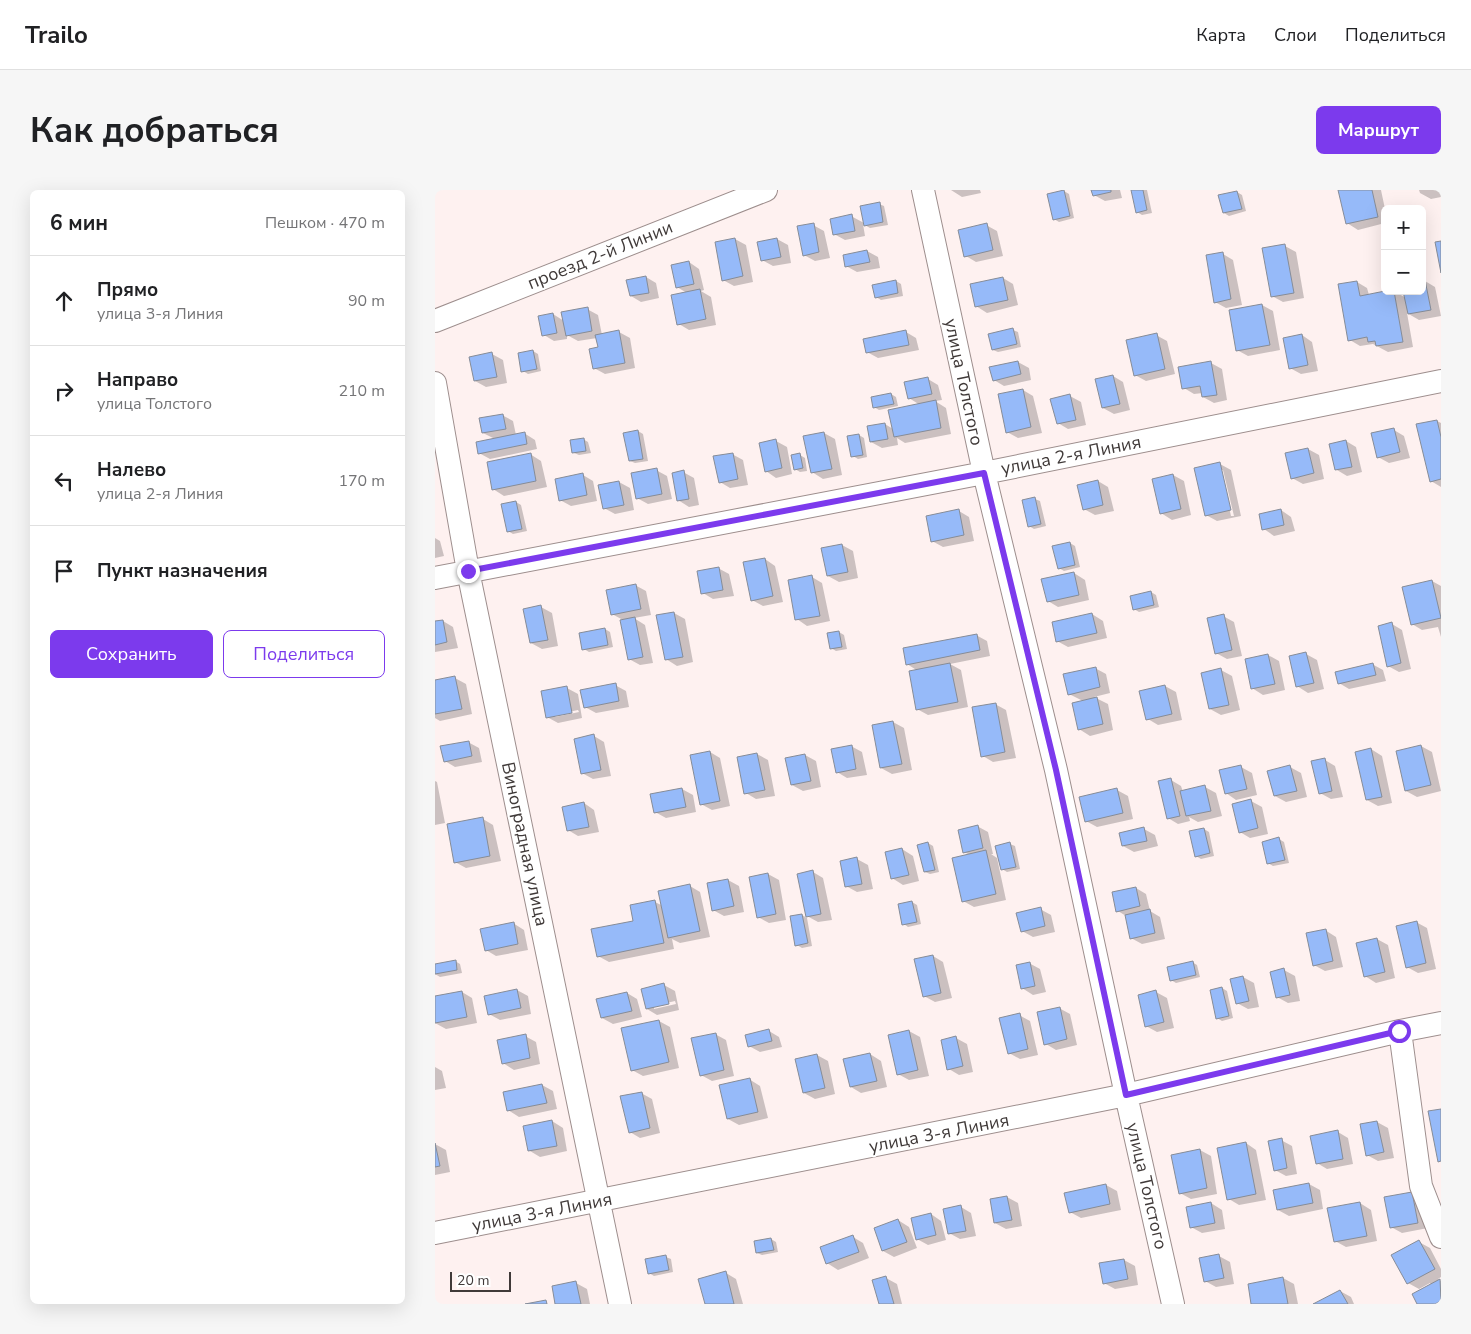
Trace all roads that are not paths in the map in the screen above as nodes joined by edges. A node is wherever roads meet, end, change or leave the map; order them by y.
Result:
1 (766, 190) edge
2 (923, 190) edge
3 (435, 321) edge
4 (1441, 380) edge
5 (435, 384) edge
6 (984, 473) junction
7 (468, 571) junction
8 (435, 578) edge
9 (1441, 1023) edge
10 (1399, 1031) junction
11 (1126, 1095) junction
12 (599, 1201) junction
13 (435, 1233) edge
14 (1441, 1237) edge
15 (620, 1304) edge
16 (1173, 1304) edge

1 - 3 street, проезд 2-й Линии
2 - 6 street, улица Толстого
4 - 6 street, улица 2-я Линия
5 - 7 street, Виноградная улица
6 - 7 street, улица 2-я Линия
6 - 11 street, улица Толстого
7 - 8 street, улица 2-я Линия
7 - 12 street, Виноградная улица
9 - 10 street, улица 3-я Линия
10 - 11 street, улица 3-я Линия
10 - 14 street
11 - 12 street, улица 3-я Линия
11 - 16 street, улица Толстого
12 - 13 street, улица 3-я Линия
12 - 15 street, Виноградная улица

